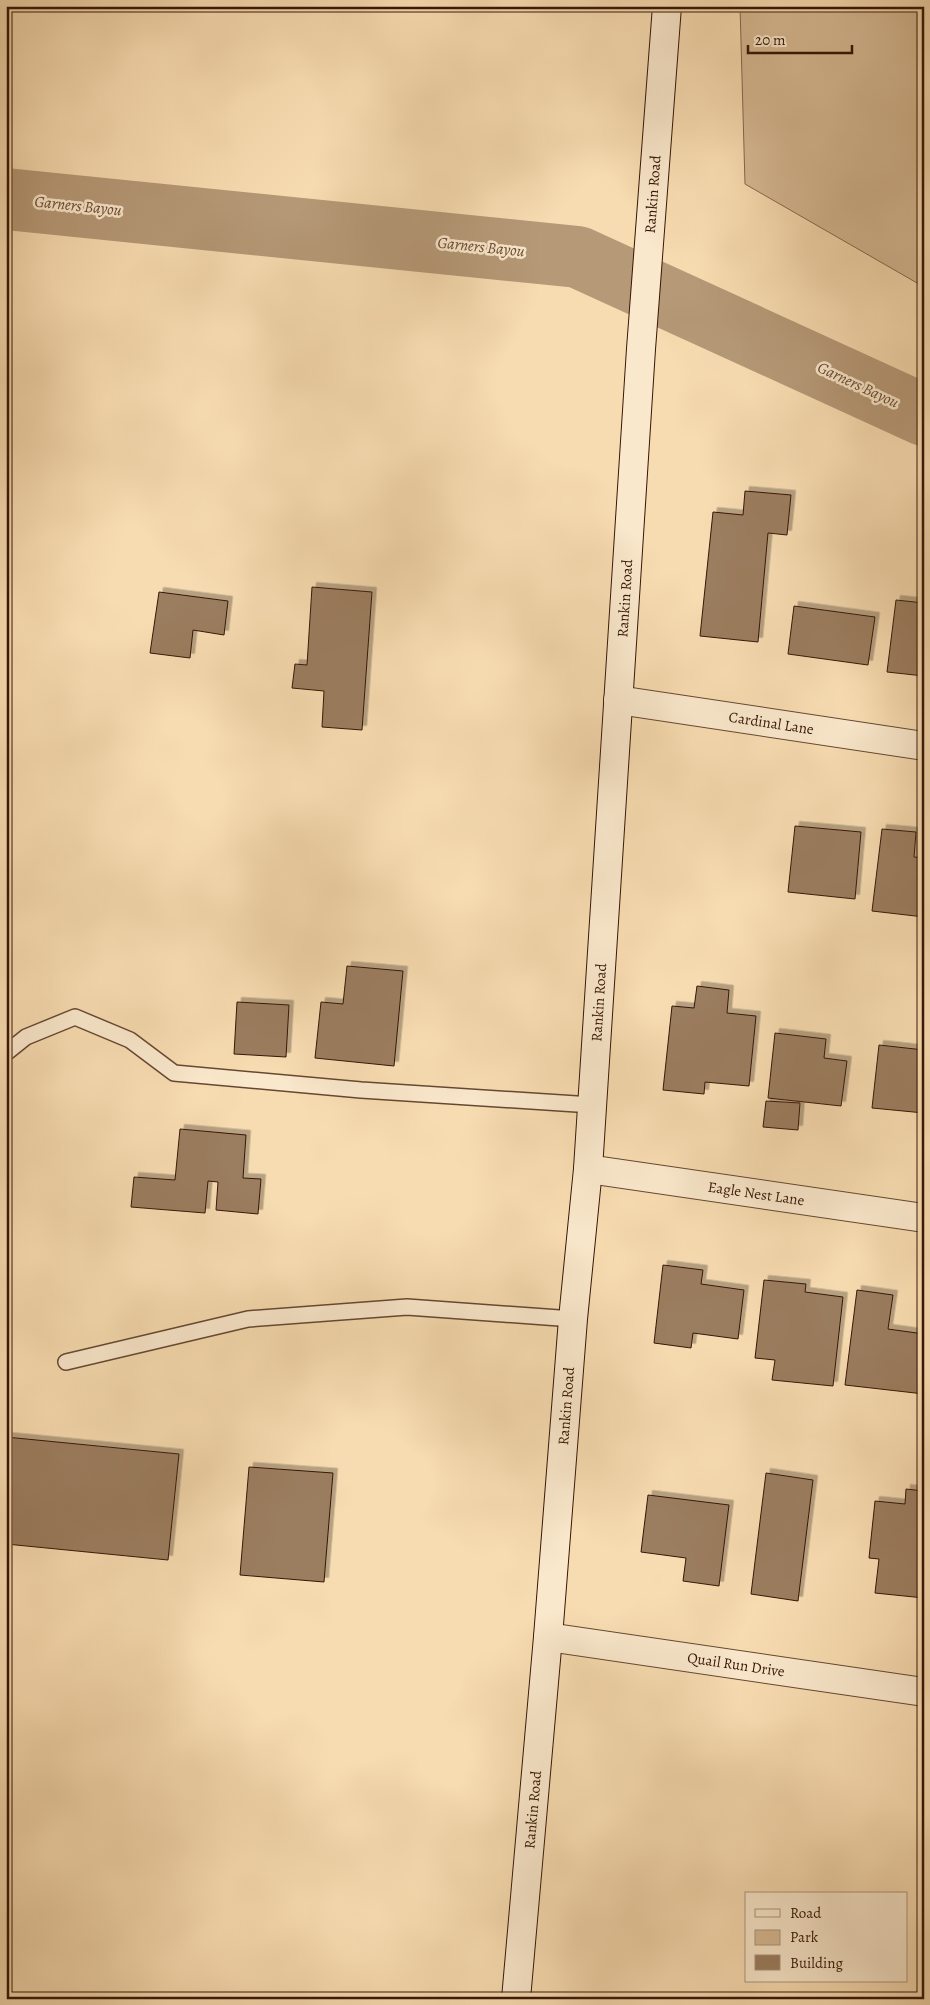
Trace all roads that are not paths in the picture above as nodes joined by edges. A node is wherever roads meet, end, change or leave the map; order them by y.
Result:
1 (667, 6) edge
2 (618, 700) junction
3 (924, 746) edge
4 (6, 1053) edge
5 (592, 1105) junction
6 (588, 1169) junction
7 (924, 1218) edge
8 (573, 1319) junction
9 (66, 1362) dead end
10 (548, 1637) junction
11 (924, 1692) edge
12 (516, 1999) edge

1 - 2 street, Rankin Road
2 - 3 street, Cardinal Lane
2 - 5 street, Rankin Road
4 - 5 lane
5 - 6 street, Rankin Road
6 - 7 street, Eagle Nest Lane
6 - 8 street, Rankin Road
8 - 9 lane
8 - 10 street, Rankin Road
10 - 11 street, Quail Run Drive
10 - 12 street, Rankin Road

